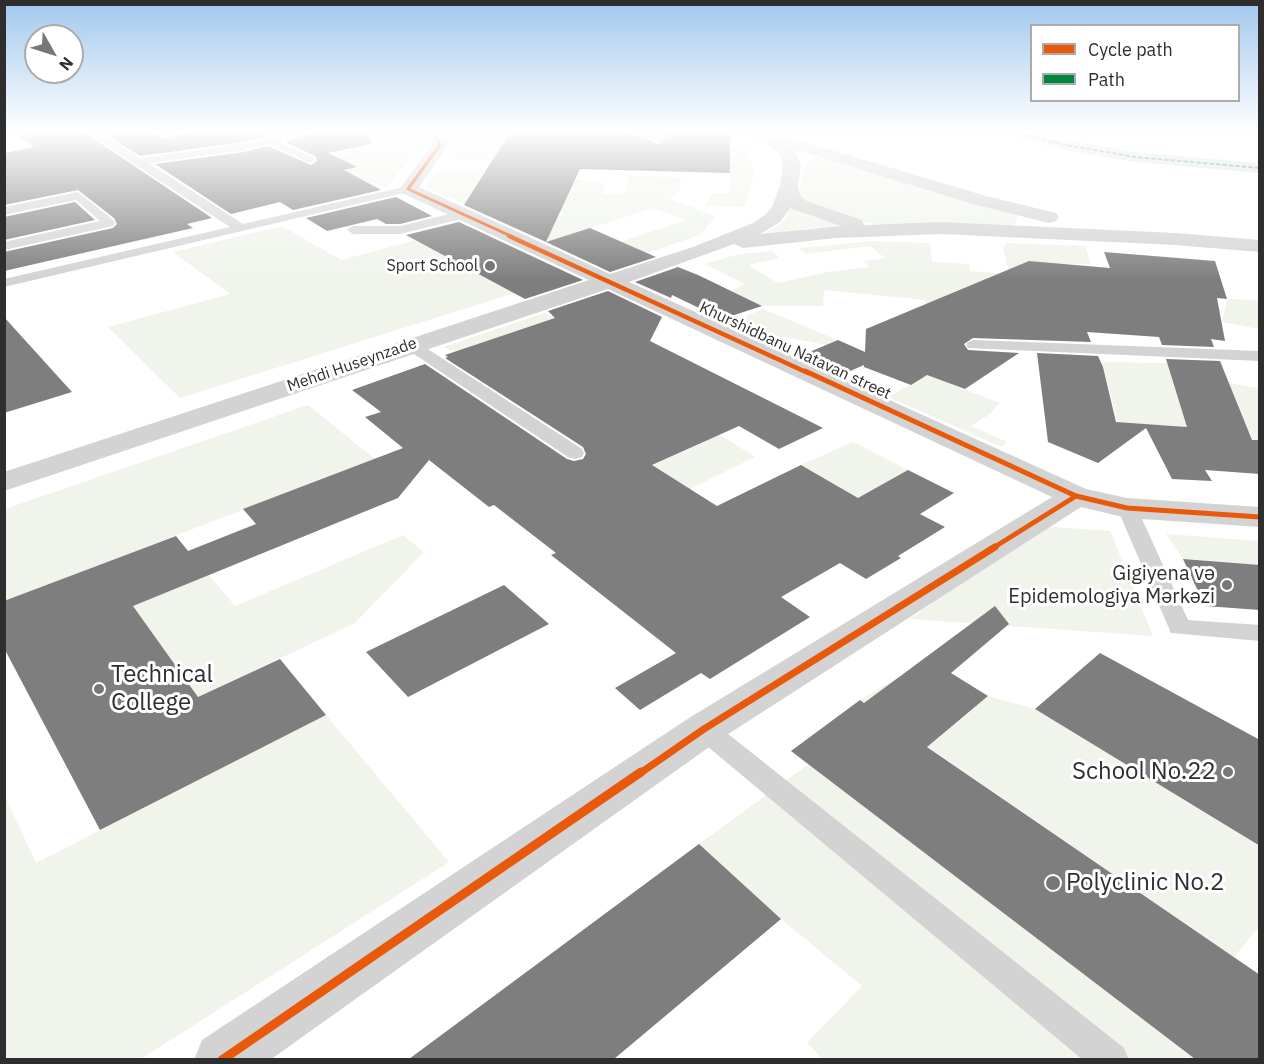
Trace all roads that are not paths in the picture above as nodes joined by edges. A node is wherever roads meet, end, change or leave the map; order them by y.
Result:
1 (169, 181) edge
2 (414, 181) edge
3 (790, 181) edge
4 (919, 181) edge
5 (789, 186) junction
6 (408, 189) junction
7 (4, 211) edge
8 (1021, 211) junction
9 (465, 214) junction
10 (241, 228) junction
11 (891, 229) junction
12 (353, 230) dead end
13 (1005, 230) junction
14 (1176, 239) junction
15 (4, 246) edge
16 (1260, 246) edge
17 (700, 251) junction
18 (609, 280) junction
19 (4, 283) edge
20 (411, 345) junction
21 (974, 345) dead end
22 (1260, 356) edge
23 (575, 453) dead end
24 (4, 482) edge
25 (1076, 496) junction
26 (1127, 508) junction
27 (1260, 517) edge
28 (1260, 633) edge
29 (704, 729) junction
30 (222, 1059) edge
31 (1111, 1059) edge

1 - 10 lane
2 - 6 street
3 - 5 street
4 - 8 street
5 - 11 street
5 - 17 street
6 - 9 street, Khurshidbanu Natavan street
6 - 10 lane
7 - 15 lane
8 - 13 street
8 - 14 street
9 - 12 lane
9 - 18 street, Khurshidbanu Natavan street
10 - 19 lane
11 - 13 street
11 - 17 street
13 - 14 street
14 - 16 street
17 - 18 street, Mehdi Huseynzade
18 - 20 street, Mehdi Huseynzade
18 - 25 street, Khurshidbanu Natavan street
20 - 23 lane
20 - 24 street, Mehdi Huseynzade
21 - 22 lane
25 - 26 street, Khurshidbanu Natavan street
25 - 29 street
26 - 27 street, Khurshidbanu Natavan street
26 - 28 lane
29 - 30 street
29 - 31 lane

